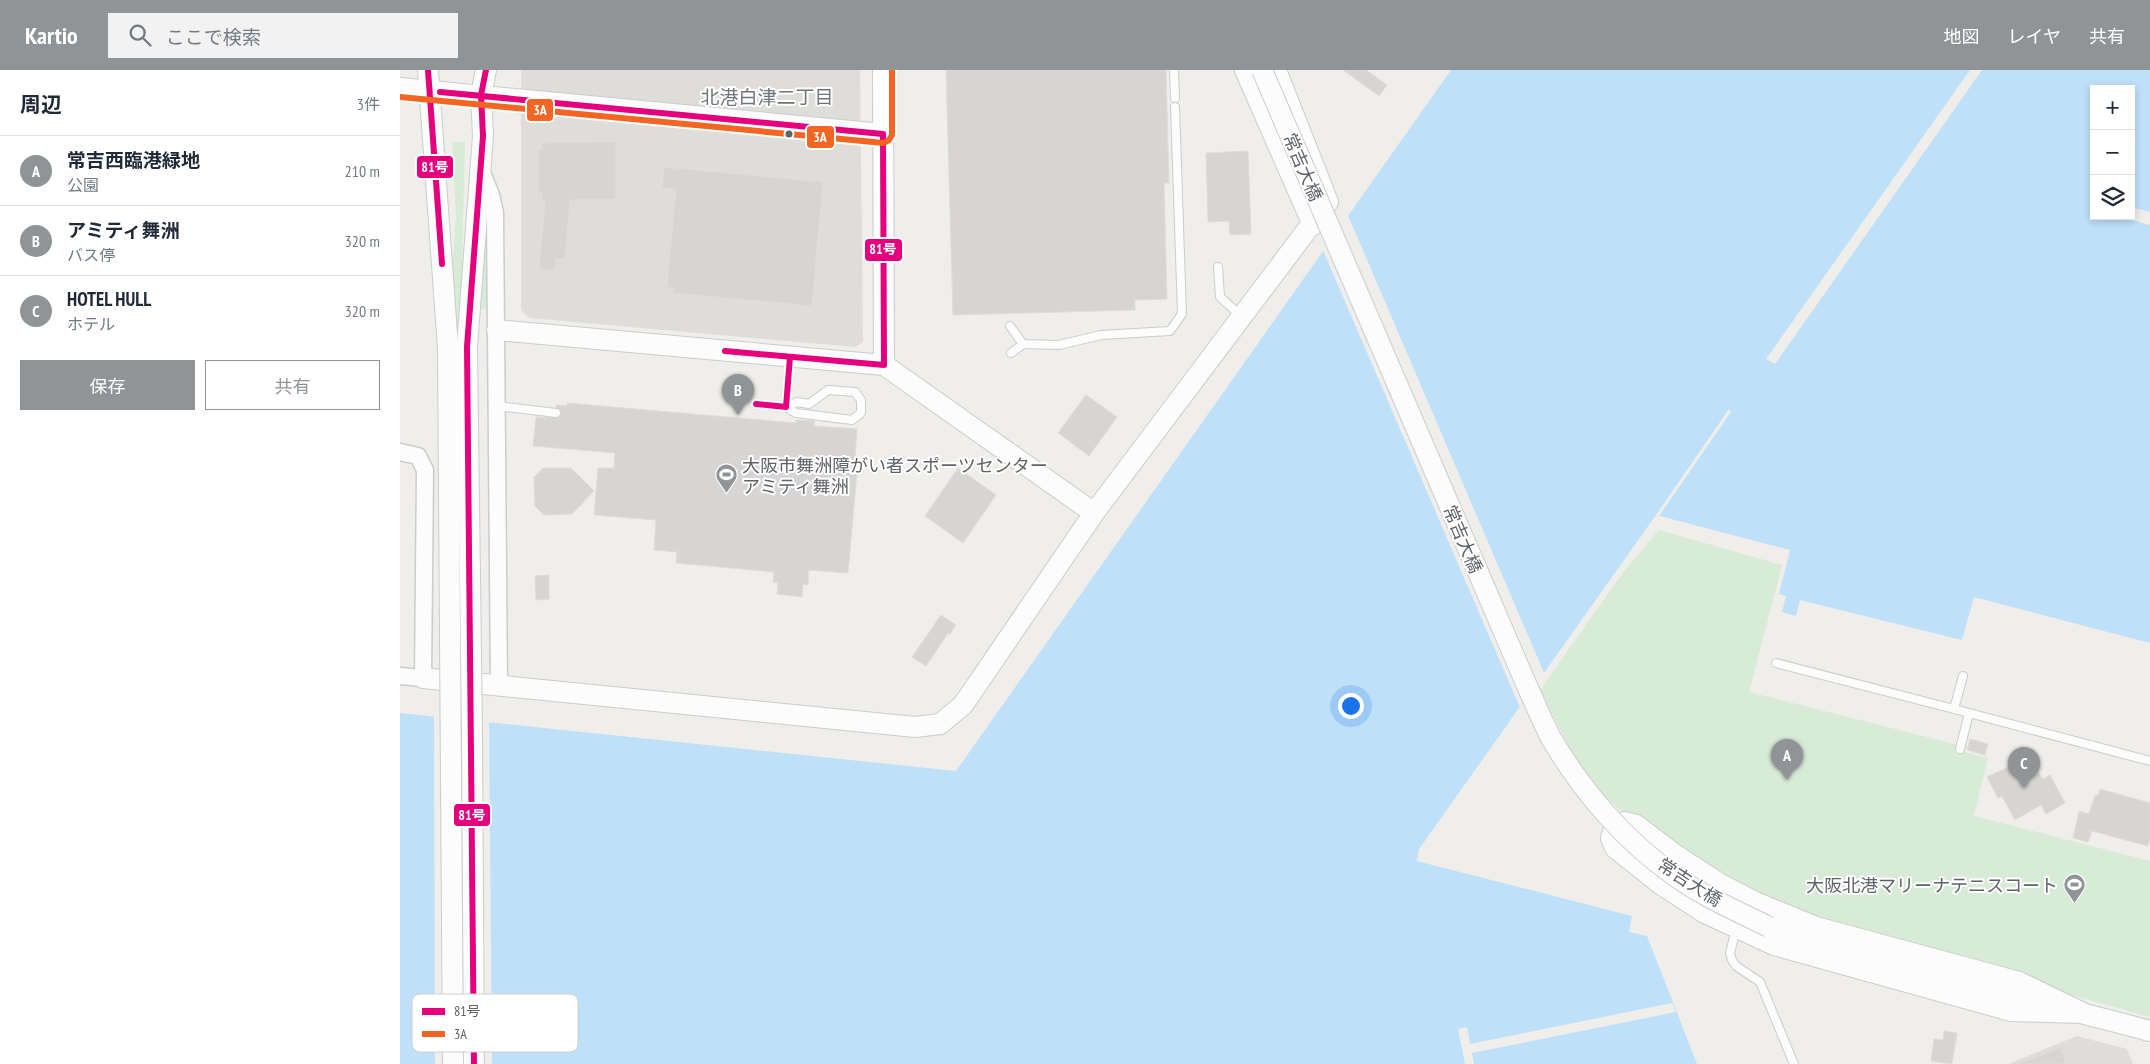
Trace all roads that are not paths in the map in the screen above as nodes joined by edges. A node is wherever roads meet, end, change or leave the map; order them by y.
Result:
1 (428, 70) edge
2 (470, 70) edge
3 (486, 70) edge
4 (883, 70) edge
5 (1174, 70) edge
6 (1245, 70) edge
7 (1262, 70) edge
8 (1276, 70) edge
9 (400, 88) edge
10 (430, 91) junction
11 (481, 95) junction
12 (1175, 98) dead end
13 (1175, 107) dead end
14 (883, 134) junction
15 (480, 168) junction
16 (1313, 225) junction
17 (1218, 267) dead end
18 (1242, 318) junction
19 (1010, 326) dead end
20 (497, 330) junction
21 (1023, 344) junction
22 (457, 347) junction
23 (1011, 353) dead end
24 (790, 357) junction
25 (884, 365) junction
26 (756, 404) dead end
27 (497, 406) junction
28 (786, 407) junction
29 (556, 413) dead end
30 (400, 452) edge
31 (1094, 513) junction
32 (1776, 663) dead end
33 (400, 676) edge
34 (1963, 676) dead end
35 (423, 678) junction
36 (499, 686) junction
37 (1954, 710) junction
38 (1969, 713) junction
39 (1960, 749) dead end
40 (2150, 761) edge
41 (1736, 929) junction
42 (452, 994) edge
43 (474, 994) edge
44 (2083, 1013) junction
45 (2150, 1031) edge
46 (1794, 1064) edge

1 - 10 street
2 - 11 street
3 - 11 street
4 - 14 street
5 - 12 lane
6 - 16 street
7 - 44 street, 常吉大橋, bridge
8 - 16 street
9 - 10 street
10 - 11 street
10 - 22 street
11 - 14 street
11 - 15 street
13 - 21 lane
14 - 25 street
15 - 20 street
15 - 22 street
16 - 18 street
17 - 18 lane
18 - 31 street
19 - 21 lane
20 - 24 street
20 - 27 street
21 - 23 lane
22 - 42 street, bridge
22 - 43 street, bridge
24 - 25 street
24 - 28 lane
25 - 31 street
26 - 28 lane
27 - 29 lane
27 - 36 street
28 - 28 lane
30 - 35 street
31 - 36 street
32 - 37 lane
33 - 35 street
34 - 37 lane
35 - 36 street
37 - 38 lane
38 - 39 lane
38 - 40 lane
41 - 44 street
41 - 44 street
41 - 46 lane
44 - 45 street

